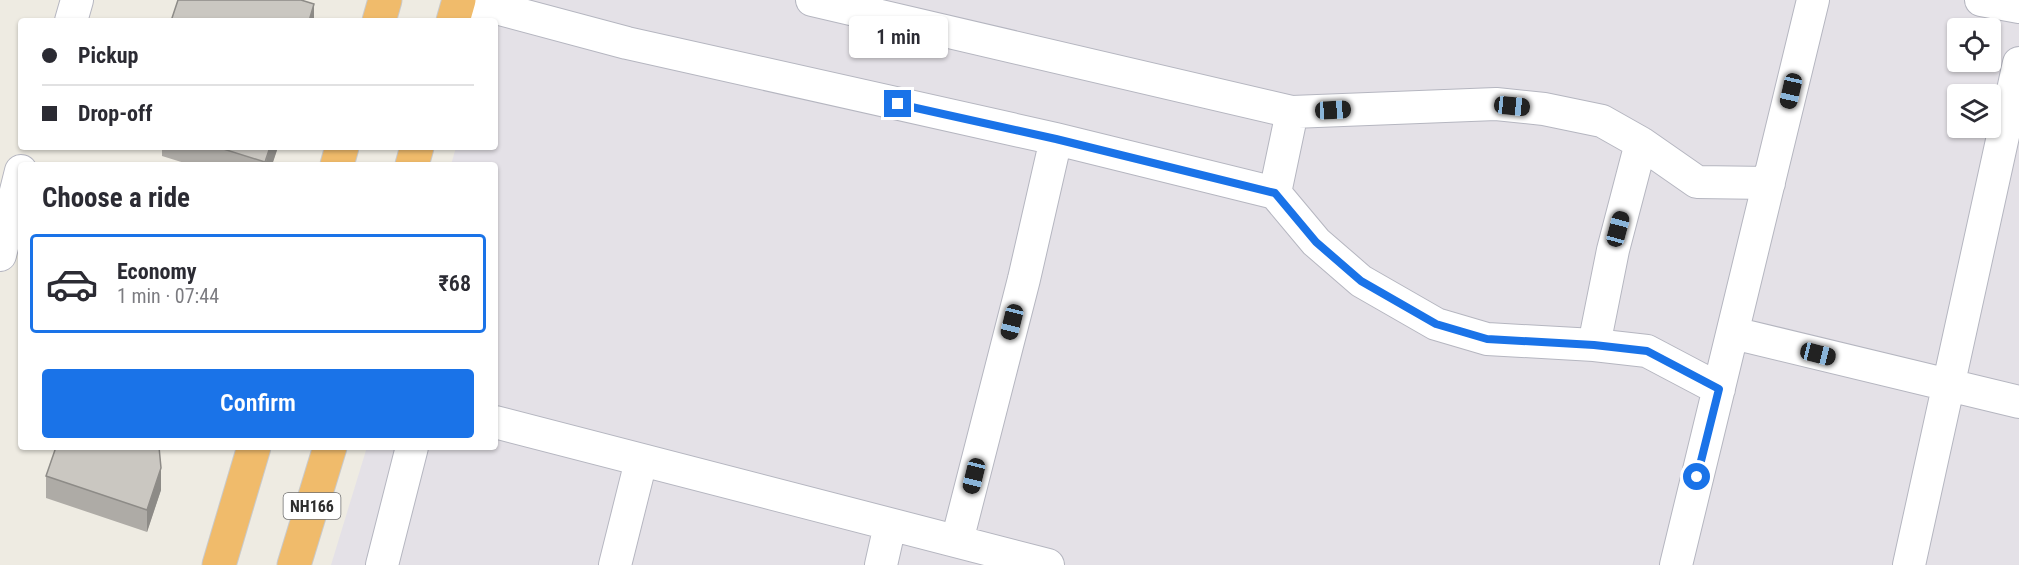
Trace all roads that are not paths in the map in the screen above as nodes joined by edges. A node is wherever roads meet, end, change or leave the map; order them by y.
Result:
1 (77, 0) edge
2 (459, 0) edge
3 (466, 0) edge
4 (812, 0) edge
5 (1813, 0) edge
6 (1981, 0) edge
7 (2019, 7) edge
8 (912, 11) edge
9 (71, 18) edge
10 (454, 18) edge
11 (2019, 63) edge
12 (1292, 112) junction
13 (1056, 139) junction
14 (1641, 143) junction
15 (18, 183) edge
16 (1769, 183) junction
17 (1275, 193) junction
18 (0, 255) edge
19 (1732, 333) junction
20 (1594, 345) junction
21 (1947, 385) junction
22 (1719, 389) junction
23 (2019, 402) edge
24 (498, 423) edge
25 (253, 450) edge
26 (329, 450) edge
27 (411, 450) edge
28 (641, 461) junction
29 (890, 525) junction
30 (957, 541) junction
31 (219, 565) edge
32 (294, 565) edge
33 (382, 565) edge
34 (615, 565) edge
35 (881, 565) edge
36 (1048, 565) edge
37 (1676, 565) edge
38 (1909, 565) edge

1 - 9 street
2 - 10 highway
3 - 13 street
4 - 8 street
5 - 16 street
6 - 7 street
8 - 12 street
11 - 21 street
12 - 14 street
12 - 17 street
13 - 17 street
13 - 30 street
14 - 16 street
14 - 20 street
15 - 18 street
16 - 19 street
17 - 20 street
19 - 21 street
19 - 22 street
20 - 22 street
21 - 23 street
21 - 38 street
22 - 37 street
24 - 28 street
25 - 31 highway
26 - 32 highway, NH166
27 - 33 street
28 - 29 street
28 - 34 street
29 - 30 street
29 - 35 street
30 - 36 street

